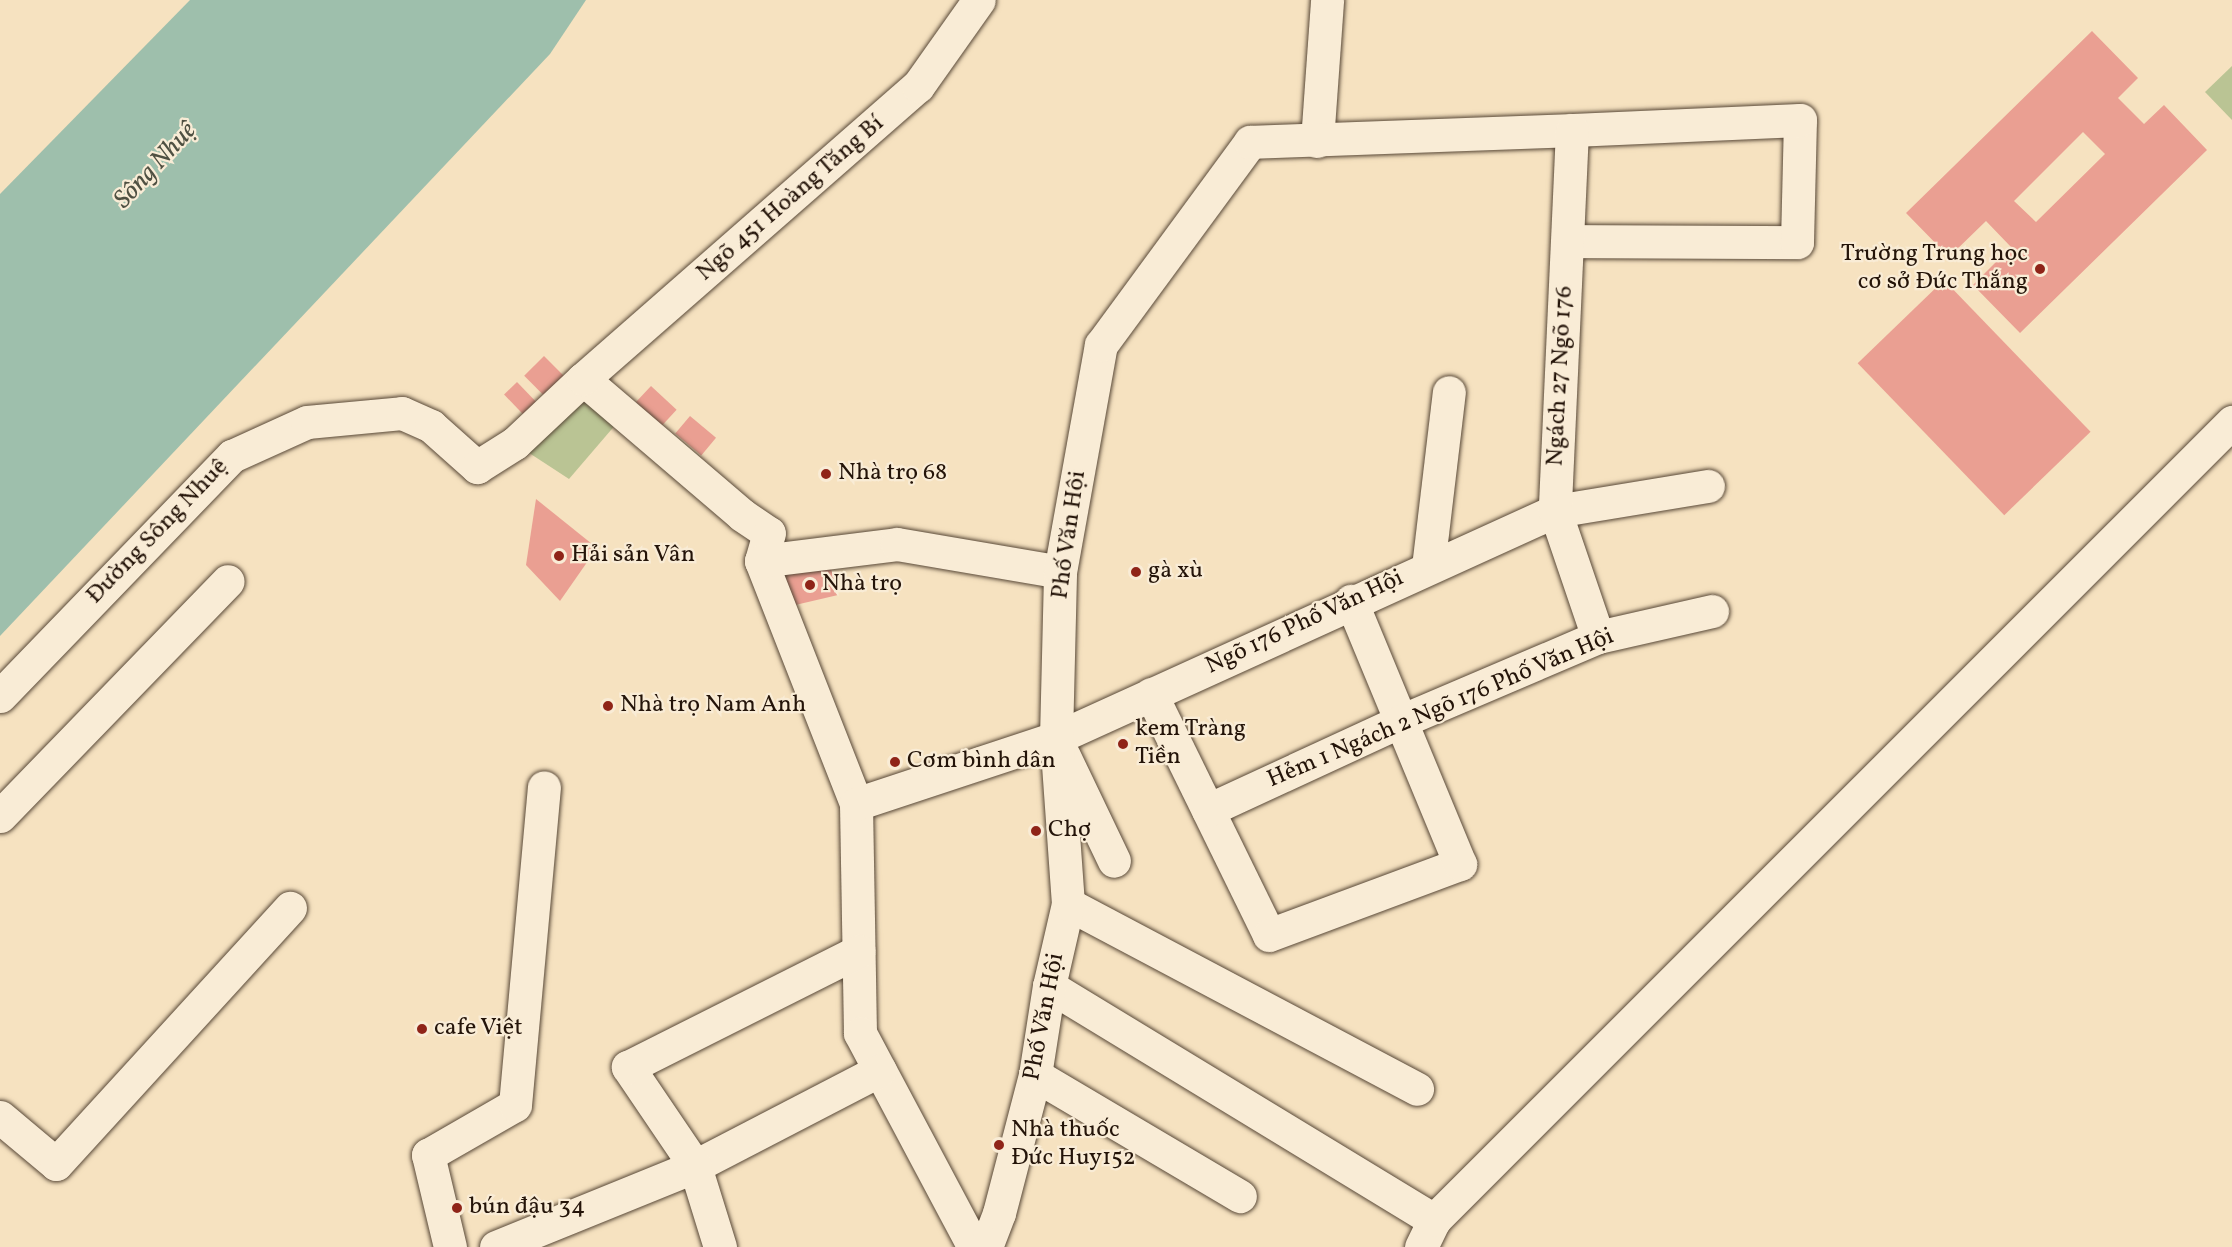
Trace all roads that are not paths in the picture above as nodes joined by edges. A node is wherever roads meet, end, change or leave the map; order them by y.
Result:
1 (979, 0) edge
2 (1327, 0) edge
3 (1572, 130) junction
4 (1317, 141) junction
5 (1568, 241) junction
6 (583, 379) junction
7 (1449, 392) dead end
8 (2232, 422) edge
9 (1708, 486) dead end
10 (1555, 511) junction
11 (761, 561) junction
12 (1428, 567) junction
13 (1060, 572) junction
14 (228, 580) dead end
15 (1350, 601) junction
16 (1712, 611) dead end
17 (1598, 637) junction
18 (1151, 694) junction
19 (0, 696) edge
20 (1401, 721) junction
21 (1056, 738) junction
22 (544, 787) dead end
23 (856, 804) junction
24 (1208, 810) junction
25 (0, 816) edge
26 (1114, 861) dead end
27 (1068, 904) junction
28 (290, 908) dead end
29 (859, 951) junction
30 (1049, 986) junction
31 (880, 1070) junction
32 (1035, 1075) junction
33 (1416, 1089) dead end
34 (0, 1117) edge
35 (695, 1166) junction
36 (1240, 1196) dead end
37 (1428, 1233) edge
38 (450, 1247) edge
39 (496, 1247) edge
40 (720, 1247) edge
41 (974, 1247) edge
42 (986, 1247) edge

1 - 6 street, Ngõ 451 Hoàng Tăng Bí
2 - 4 street
3 - 4 street
3 - 5 street, Ngách 27 Ngõ 176
3 - 5 street
4 - 13 street, Phố Văn Hội
5 - 10 street, Ngách 27 Ngõ 176
6 - 11 street
6 - 19 street, Đường Sông Nhuệ
7 - 12 street
8 - 37 street
9 - 10 street, Ngõ 176 Phố Văn Hội
10 - 12 street, Ngõ 176 Phố Văn Hội
10 - 17 street
11 - 13 street
11 - 23 street
12 - 15 street, Ngõ 176 Phố Văn Hội
13 - 21 street, Phố Văn Hội
14 - 25 street
15 - 18 street, Ngõ 176 Phố Văn Hội
15 - 20 street
16 - 17 street, Hẻm 1 Ngách 2 Ngõ 176 Phố Văn Hội
17 - 20 street, Hẻm 1 Ngách 2 Ngõ 176 Phố Văn Hội
18 - 21 street, Ngõ 176 Phố Văn Hội
18 - 24 street
20 - 24 street, Hẻm 1 Ngách 2 Ngõ 176 Phố Văn Hội
20 - 24 street
21 - 23 street, Ngõ 176 Phố Văn Hội
21 - 26 street
21 - 27 street, Phố Văn Hội
22 - 38 street
23 - 29 street
27 - 30 street, Phố Văn Hội
27 - 33 street
28 - 34 street
29 - 31 street
29 - 35 street
30 - 32 street, Phố Văn Hội
30 - 37 street
31 - 35 street
31 - 41 street
32 - 36 street
32 - 42 street, Phố Văn Hội
35 - 39 street
35 - 40 street

